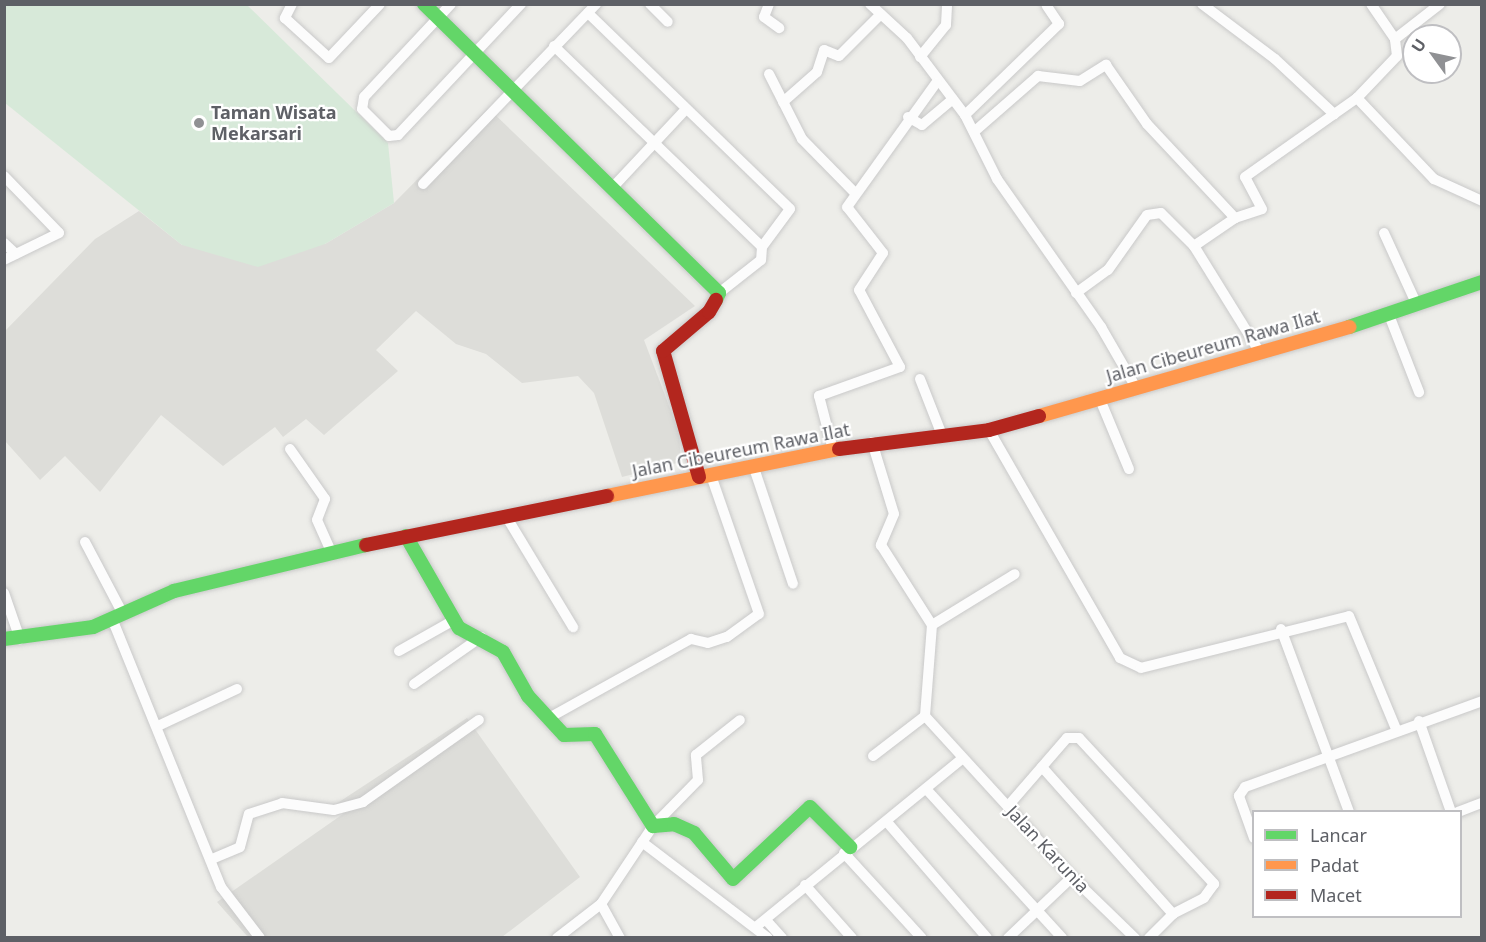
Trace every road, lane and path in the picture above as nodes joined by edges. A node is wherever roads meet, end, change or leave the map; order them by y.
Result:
1 (292, 4) edge
2 (380, 4) edge
3 (424, 4) edge
4 (451, 4) edge
5 (521, 4) edge
6 (650, 4) edge
7 (769, 4) edge
8 (870, 4) edge
9 (947, 4) edge
10 (1202, 4) edge
11 (1371, 4) edge
12 (1440, 4) edge
13 (1047, 6) edge
14 (592, 9) edge
15 (881, 14) junction
16 (438, 18) junction
17 (668, 22) dead end
18 (779, 28) dead end
19 (1395, 39) junction
20 (554, 46) junction
21 (476, 52) junction
22 (920, 57) junction
23 (769, 74) dead end
24 (936, 83) junction
25 (512, 90) junction
26 (1357, 98) junction
27 (953, 99) junction
28 (783, 102) junction
29 (686, 109) junction
30 (1334, 114) junction
31 (965, 115) junction
32 (908, 117) junction
33 (975, 131) junction
34 (653, 146) junction
35 (4, 176) edge
36 (423, 184) dead end
37 (614, 186) junction
38 (855, 193) junction
39 (1482, 201) edge
40 (1235, 218) junction
41 (1384, 233) dead end
42 (4, 243) edge
43 (1194, 246) junction
44 (762, 247) junction
45 (16, 254) junction
46 (4, 260) edge
47 (1482, 282) edge
48 (719, 293) junction
49 (1076, 293) junction
50 (1417, 305) junction
51 (1389, 315) junction
52 (1259, 351) junction
53 (920, 379) dead end
54 (1135, 386) junction
55 (1419, 392) dead end
56 (1099, 397) junction
57 (989, 430) junction
58 (942, 435) junction
59 (873, 442) junction
60 (290, 449) dead end
61 (833, 450) junction
62 (754, 468) junction
63 (1129, 469) dead end
64 (705, 476) junction
65 (506, 516) junction
66 (406, 536) junction
67 (85, 542) dead end
68 (332, 554) junction
69 (1015, 574) dead end
70 (793, 584) dead end
71 (4, 593) edge
72 (118, 618) junction
73 (454, 620) junction
74 (932, 625) junction
75 (573, 627) dead end
76 (1281, 629) junction
77 (481, 637) junction
78 (4, 639) edge
79 (20, 639) junction
80 (399, 651) dead end
81 (414, 684) dead end
82 (237, 690) dead end
83 (1482, 701) edge
84 (926, 716) junction
85 (547, 719) junction
86 (479, 720) dead end
87 (740, 720) dead end
88 (1419, 721) junction
89 (160, 725) junction
90 (1396, 729) junction
91 (873, 756) dead end
92 (1326, 756) junction
93 (962, 759) junction
94 (1042, 767) junction
95 (927, 791) junction
96 (1482, 803) edge
97 (1008, 806) junction
98 (1348, 810) edge
99 (1450, 810) edge
100 (1462, 810) edge
101 (888, 822) junction
102 (653, 826) junction
103 (1252, 831) edge
104 (642, 842) junction
105 (847, 850) junction
106 (212, 859) junction
107 (1072, 877) junction
108 (805, 885) junction
109 (601, 904) junction
110 (1037, 910) junction
111 (1173, 914) junction
112 (762, 923) junction
113 (260, 938) edge
114 (557, 938) edge
115 (620, 938) edge
116 (768, 938) edge
117 (782, 938) edge
118 (852, 938) edge
119 (922, 938) edge
120 (987, 938) edge
121 (1008, 938) edge
122 (1062, 938) edge
123 (1135, 938) edge
124 (1149, 938) edge

1 - 2 street
3 - 16 street
4 - 16 street
5 - 21 street
6 - 17 street
7 - 18 street
8 - 15 street
9 - 22 street
10 - 30 street
11 - 19 street
12 - 19 street
13 - 31 street
14 - 20 street
14 - 29 street
15 - 22 street
15 - 28 street
16 - 21 street
16 - 21 street
19 - 26 street
20 - 25 street
20 - 34 street
21 - 25 street
22 - 24 street
23 - 28 street
24 - 27 street
24 - 32 street
25 - 36 street
25 - 37 street
26 - 30 street
26 - 39 street
27 - 31 street
27 - 32 street
28 - 38 street
29 - 34 street
29 - 44 street
30 - 40 street
31 - 33 street
32 - 38 street
33 - 40 street
33 - 49 street
34 - 37 street
34 - 44 street
35 - 45 street
37 - 48 street
38 - 61 street
40 - 43 street
41 - 50 street
42 - 45 street
43 - 49 street
43 - 52 street
44 - 48 street
45 - 46 street
47 - 50 street, Jalan Cibeureum Rawa Ilat
48 - 64 street
49 - 54 street
50 - 51 street, Jalan Cibeureum Rawa Ilat
51 - 52 street, Jalan Cibeureum Rawa Ilat
51 - 55 street
52 - 54 street, Jalan Cibeureum Rawa Ilat
53 - 58 street
54 - 56 street, Jalan Cibeureum Rawa Ilat
56 - 57 street, Jalan Cibeureum Rawa Ilat
56 - 63 street
57 - 58 street, Jalan Cibeureum Rawa Ilat
57 - 76 street
58 - 59 street, Jalan Cibeureum Rawa Ilat
59 - 61 street, Jalan Cibeureum Rawa Ilat
59 - 74 street
60 - 68 street
61 - 62 street, Jalan Cibeureum Rawa Ilat
62 - 64 street, Jalan Cibeureum Rawa Ilat
62 - 70 street
64 - 65 street, Jalan Cibeureum Rawa Ilat
64 - 85 street
65 - 66 street, Jalan Cibeureum Rawa Ilat
65 - 75 street
66 - 68 street, Jalan Cibeureum Rawa Ilat
66 - 73 street
67 - 72 street
68 - 72 street, Jalan Cibeureum Rawa Ilat
69 - 74 street
71 - 79 street
72 - 79 street, Jalan Cibeureum Rawa Ilat
72 - 89 street
73 - 77 street
73 - 80 street
74 - 84 street
76 - 90 street
76 - 92 street
77 - 81 street
77 - 85 street
78 - 79 street, Jalan Cibeureum Rawa Ilat
82 - 89 street
83 - 88 street
84 - 91 street
84 - 93 street, Jalan Karunia
85 - 102 street
86 - 106 street
87 - 102 street
88 - 90 street
88 - 99 street
89 - 106 street
90 - 92 street
92 - 98 street
92 - 103 street
93 - 95 street
93 - 97 street, Jalan Karunia
94 - 97 street
94 - 111 street
94 - 111 street
95 - 101 street
95 - 110 street
96 - 100 street
97 - 107 street, Jalan Karunia
101 - 105 street
101 - 120 street
102 - 104 street
102 - 105 street
104 - 109 street
104 - 112 street
105 - 108 street
105 - 119 street
106 - 113 street
107 - 110 street
107 - 123 street, Jalan Karunia
108 - 112 street
108 - 118 street
109 - 114 street
109 - 115 street
110 - 121 street
110 - 122 street
111 - 124 street
112 - 116 street
112 - 117 street

